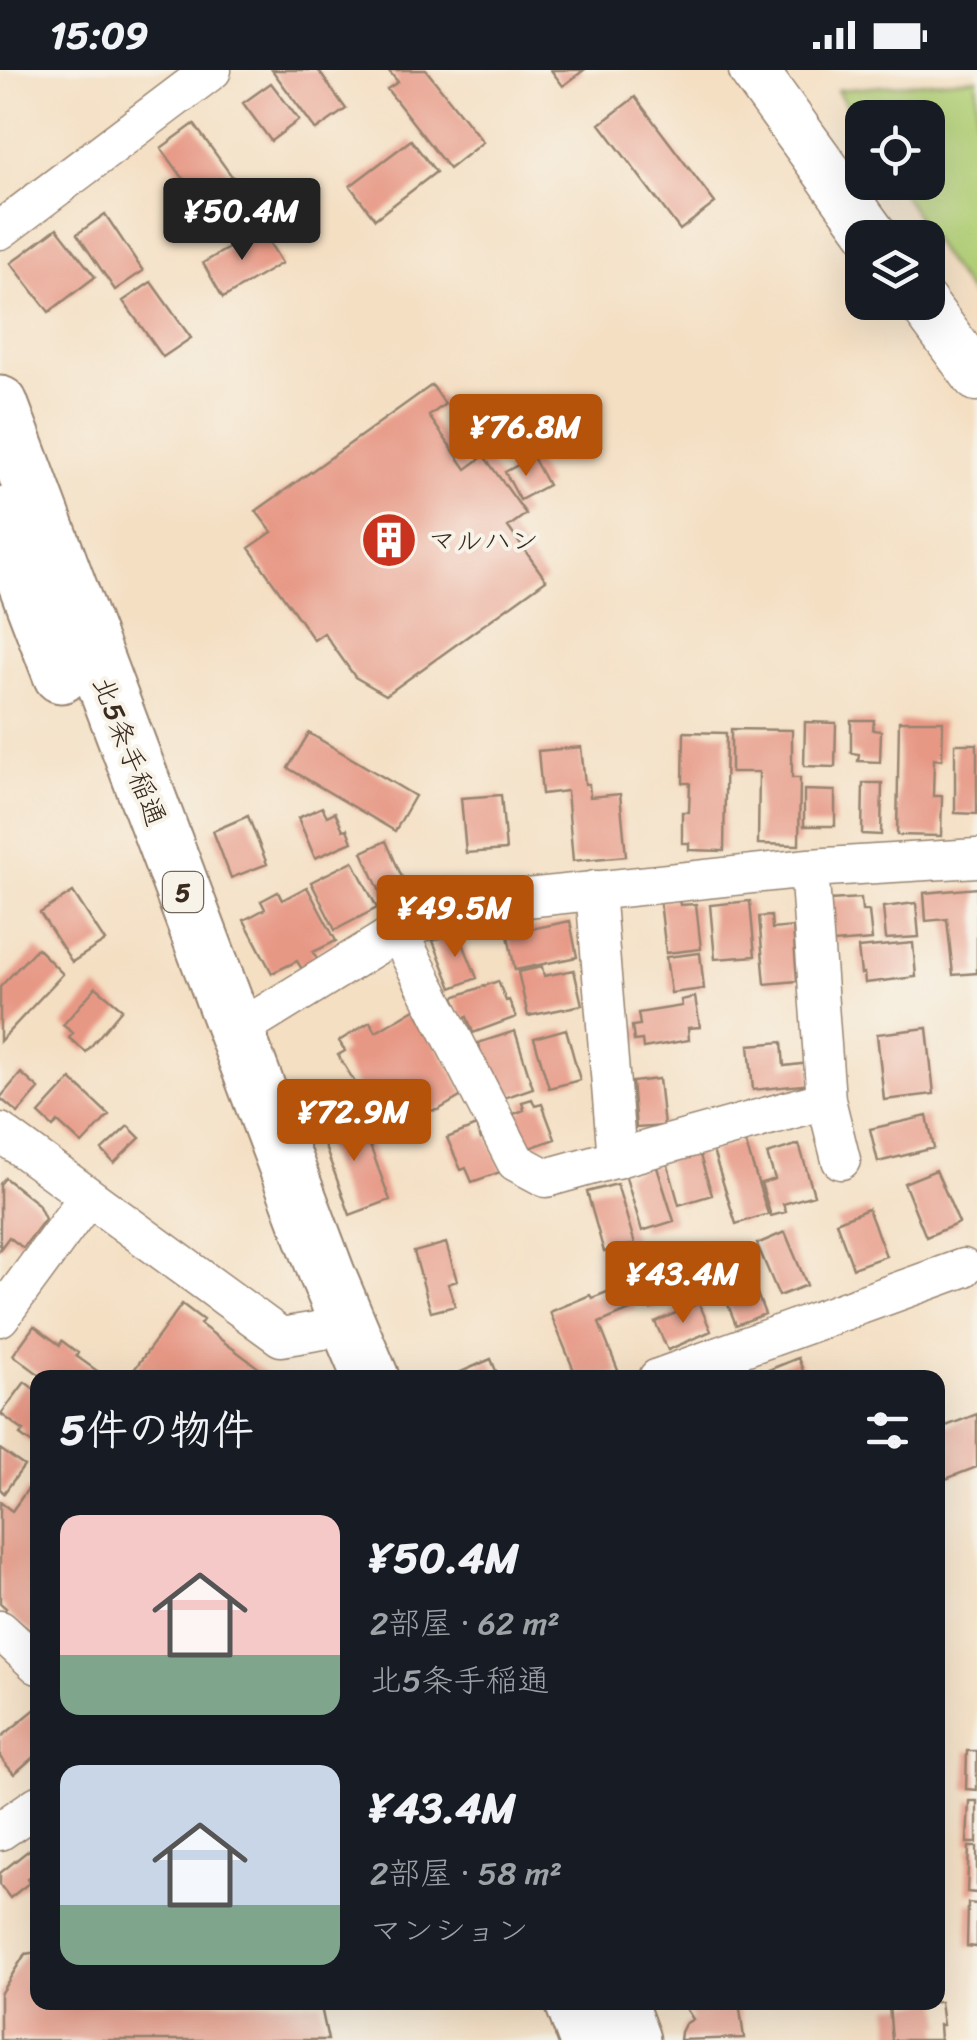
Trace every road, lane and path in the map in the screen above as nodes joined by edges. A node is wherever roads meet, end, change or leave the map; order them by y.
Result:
1 (212, 70) edge
2 (753, 70) edge
3 (862, 220) edge
4 (0, 230) edge
5 (935, 320) edge
6 (977, 377) edge
7 (0, 404) edge
8 (0, 515) edge
9 (977, 858) edge
10 (810, 868) junction
11 (595, 890) junction
12 (398, 932) junction
13 (236, 1032) junction
14 (826, 1100) junction
15 (0, 1132) edge
16 (617, 1158) junction
17 (841, 1160) dead end
18 (88, 1197) junction
19 (963, 1268) dead end
20 (0, 1317) edge
21 (330, 1345) edge
22 (362, 1370) edge
23 (680, 1370) edge
24 (0, 1630) edge
25 (30, 1658) edge
26 (30, 1810) edge
27 (0, 1831) edge
28 (576, 2010) edge
29 (621, 2010) edge
30 (587, 2040) edge
31 (632, 2040) edge

1 - 4 street
2 - 3 street
5 - 6 street
7 - 13 highway, 北5条手稲通 / 5
8 - 21 highway, 北5条手稲通 / 5
9 - 10 street
10 - 11 street
10 - 14 street
11 - 12 street
11 - 16 street
12 - 13 street
12 - 16 street
13 - 21 highway, 北5条手稲通 / 5
14 - 16 street
14 - 17 street
15 - 18 street
18 - 20 street
18 - 21 street
19 - 23 street
21 - 22 highway, 北5条手稲通 / 5
24 - 25 street
26 - 27 street
28 - 30 highway
29 - 31 highway

